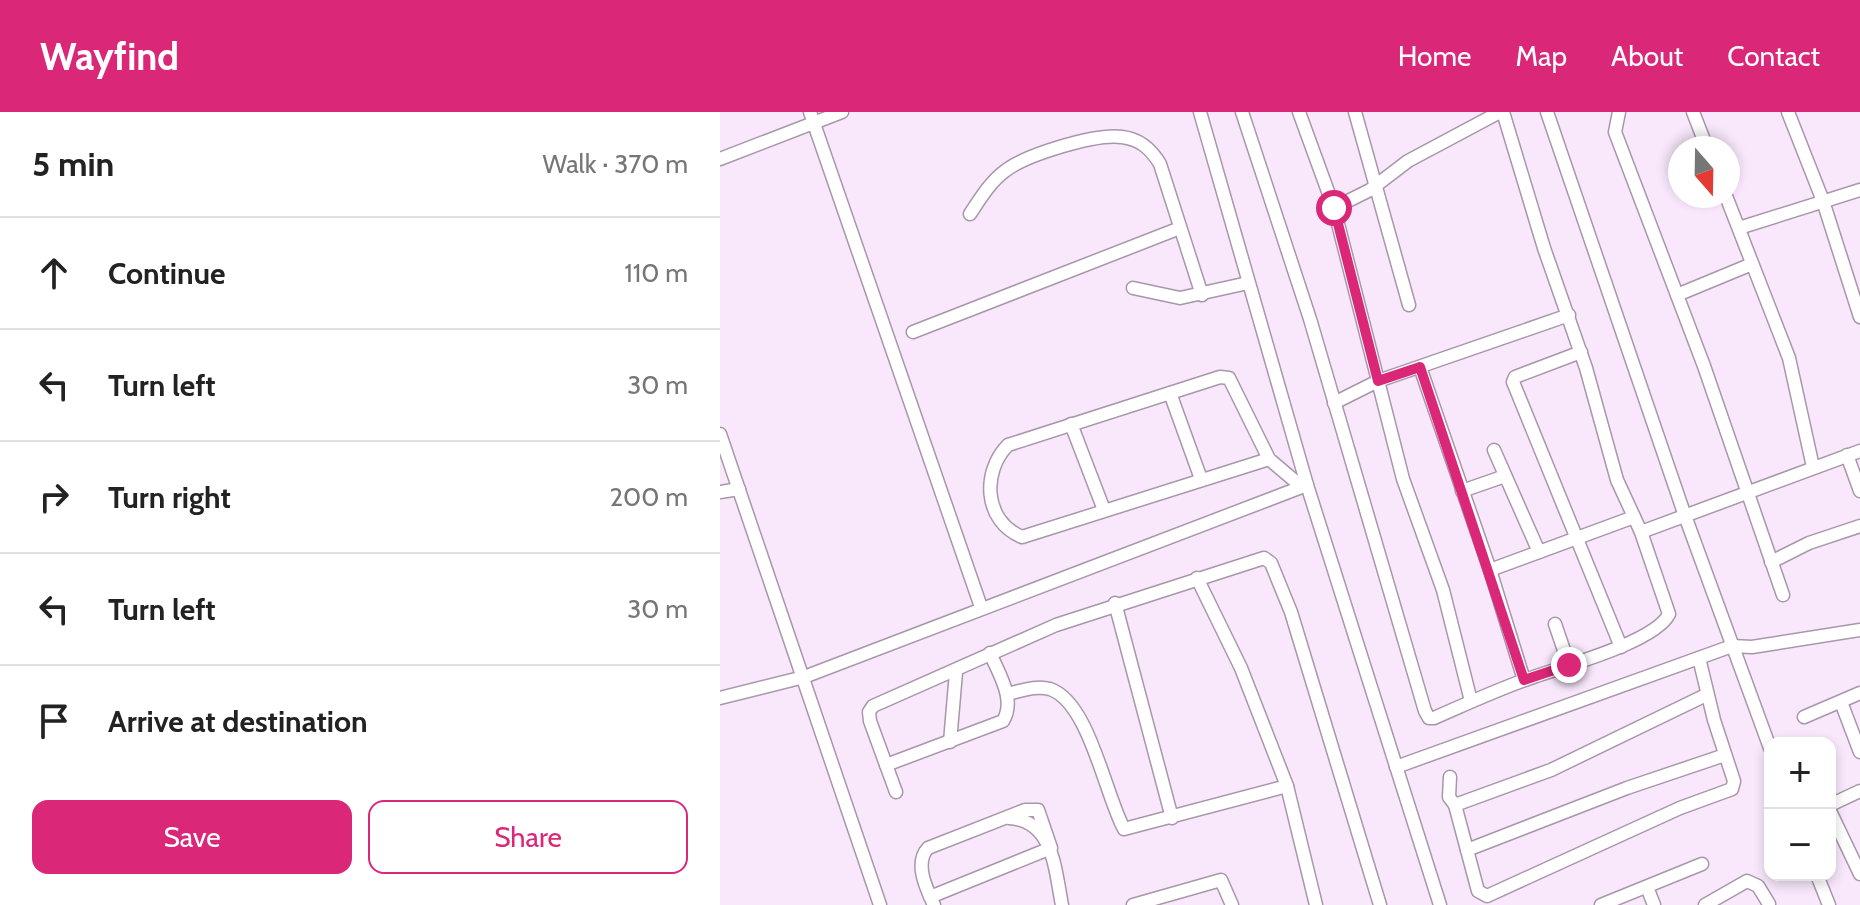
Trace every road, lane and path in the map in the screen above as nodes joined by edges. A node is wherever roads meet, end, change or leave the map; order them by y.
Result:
1 (842, 112) edge
2 (1200, 112) edge
3 (1242, 112) edge
4 (1299, 112) edge
5 (1355, 112) edge
6 (1502, 112) edge
7 (1547, 112) edge
8 (1619, 112) edge
9 (1693, 112) edge
10 (1788, 112) edge
11 (812, 117) edge
12 (1702, 136) edge
13 (720, 159) edge
14 (1375, 186) junction
15 (1860, 190) edge
16 (1823, 201) junction
17 (1334, 208) junction
18 (1731, 208) edge
19 (970, 214) dead end
20 (1180, 228) junction
21 (1739, 228) junction
22 (1752, 264) junction
23 (1248, 283) junction
24 (1133, 288) dead end
25 (1202, 295) junction
26 (1677, 295) junction
27 (1409, 305) dead end
28 (1569, 315) junction
29 (1860, 317) edge
30 (913, 332) dead end
31 (1581, 352) junction
32 (1420, 367) junction
33 (1378, 381) junction
34 (1170, 393) junction
35 (1334, 403) junction
36 (1071, 424) junction
37 (720, 434) edge
38 (1494, 450) dead end
39 (1860, 451) edge
40 (1847, 455) junction
41 (1269, 459) junction
42 (1813, 467) junction
43 (1505, 476) junction
44 (1201, 479) junction
45 (1304, 486) junction
46 (739, 489) junction
47 (1462, 491) junction
48 (1747, 491) junction
49 (1860, 491) edge
50 (720, 492) edge
51 (1104, 510) junction
52 (1684, 513) junction
53 (1634, 517) junction
54 (1860, 526) edge
55 (1641, 532) junction
56 (1576, 539) junction
57 (1539, 552) junction
58 (1771, 562) junction
59 (1490, 570) junction
60 (1197, 578) junction
61 (1783, 595) dead end
62 (1115, 603) junction
63 (981, 607) junction
64 (1555, 624) dead end
65 (1860, 630) edge
66 (1732, 646) junction
67 (1621, 647) junction
68 (990, 653) junction
69 (1699, 658) junction
70 (1569, 665) junction
71 (956, 672) junction
72 (804, 677) junction
73 (1524, 680) junction
74 (1860, 693) edge
75 (1007, 694) junction
76 (1706, 695) junction
77 (720, 698) edge
78 (1471, 701) junction
79 (1841, 702) junction
80 (1804, 717) dead end
81 (1766, 737) edge
82 (950, 742) junction
83 (1860, 752) edge
84 (1725, 755) junction
85 (886, 765) junction
86 (1396, 767) junction
87 (1450, 777) dead end
88 (1287, 786) junction
89 (1860, 791) edge
90 (896, 792) dead end
91 (1455, 805) junction
92 (1836, 805) edge
93 (1830, 809) edge
94 (1172, 818) junction
95 (1051, 848) junction
96 (1467, 850) junction
97 (1702, 864) dead end
98 (1860, 874) edge
99 (1819, 881) edge
100 (1647, 887) junction
101 (932, 901) edge
102 (1769, 904) edge
103 (880, 905) edge
104 (1062, 905) edge
105 (1133, 905) edge
106 (1232, 905) edge
107 (1316, 905) edge
108 (1380, 905) edge
109 (1440, 905) edge
110 (1601, 905) edge
111 (1654, 905) edge
112 (1705, 905) edge
113 (1829, 905) edge

1 - 11 street
2 - 23 street
3 - 35 street
4 - 17 street
5 - 14 street
6 - 14 street
6 - 28 street
7 - 52 street
8 - 26 street
9 - 12 street
10 - 16 street
11 - 13 street
11 - 63 street
14 - 17 street
14 - 27 street
15 - 16 street
16 - 21 street
16 - 29 street
17 - 33 street
18 - 21 street
19 - 20 street
20 - 25 street
20 - 30 street
21 - 22 street
22 - 26 street
22 - 42 street
23 - 25 street
23 - 45 street
24 - 25 street
26 - 48 street
28 - 31 street
28 - 32 street
31 - 53 street
31 - 56 street
32 - 33 street
32 - 47 street
33 - 35 street
33 - 78 street
34 - 36 street
34 - 41 street
34 - 44 street
35 - 78 street
36 - 51 street
36 - 51 street
37 - 46 street
38 - 43 street
39 - 40 street
40 - 42 street
40 - 49 street
41 - 44 street
41 - 45 street
42 - 48 street
43 - 47 street
43 - 57 street
44 - 51 street
45 - 63 street
45 - 86 street
46 - 50 street
46 - 72 street
47 - 59 street
48 - 52 street
48 - 58 street
52 - 55 street
52 - 66 street
53 - 55 street
53 - 56 street
54 - 58 street
55 - 67 street
56 - 57 street
56 - 67 street
57 - 59 street
58 - 61 street
59 - 73 street
60 - 62 street
60 - 88 street
60 - 108 street
62 - 68 street
62 - 94 street
63 - 72 street
64 - 70 street
65 - 66 street
66 - 69 street
66 - 81 street
67 - 70 street
68 - 71 street
68 - 75 street
69 - 76 street
69 - 86 street
70 - 73 street
71 - 82 street
71 - 85 street
72 - 77 street
72 - 103 street
73 - 78 street
74 - 79 street
75 - 82 street
75 - 94 street
76 - 84 street
76 - 91 street
79 - 80 street
79 - 83 street
82 - 85 street
84 - 96 street
84 - 96 street
85 - 90 street
86 - 109 street
87 - 91 street
88 - 94 street
88 - 107 street
89 - 92 street
91 - 96 street
93 - 98 street
95 - 101 street
95 - 101 street
95 - 104 street
97 - 100 street
99 - 113 street
100 - 110 street
100 - 111 street
102 - 112 street
105 - 106 street

